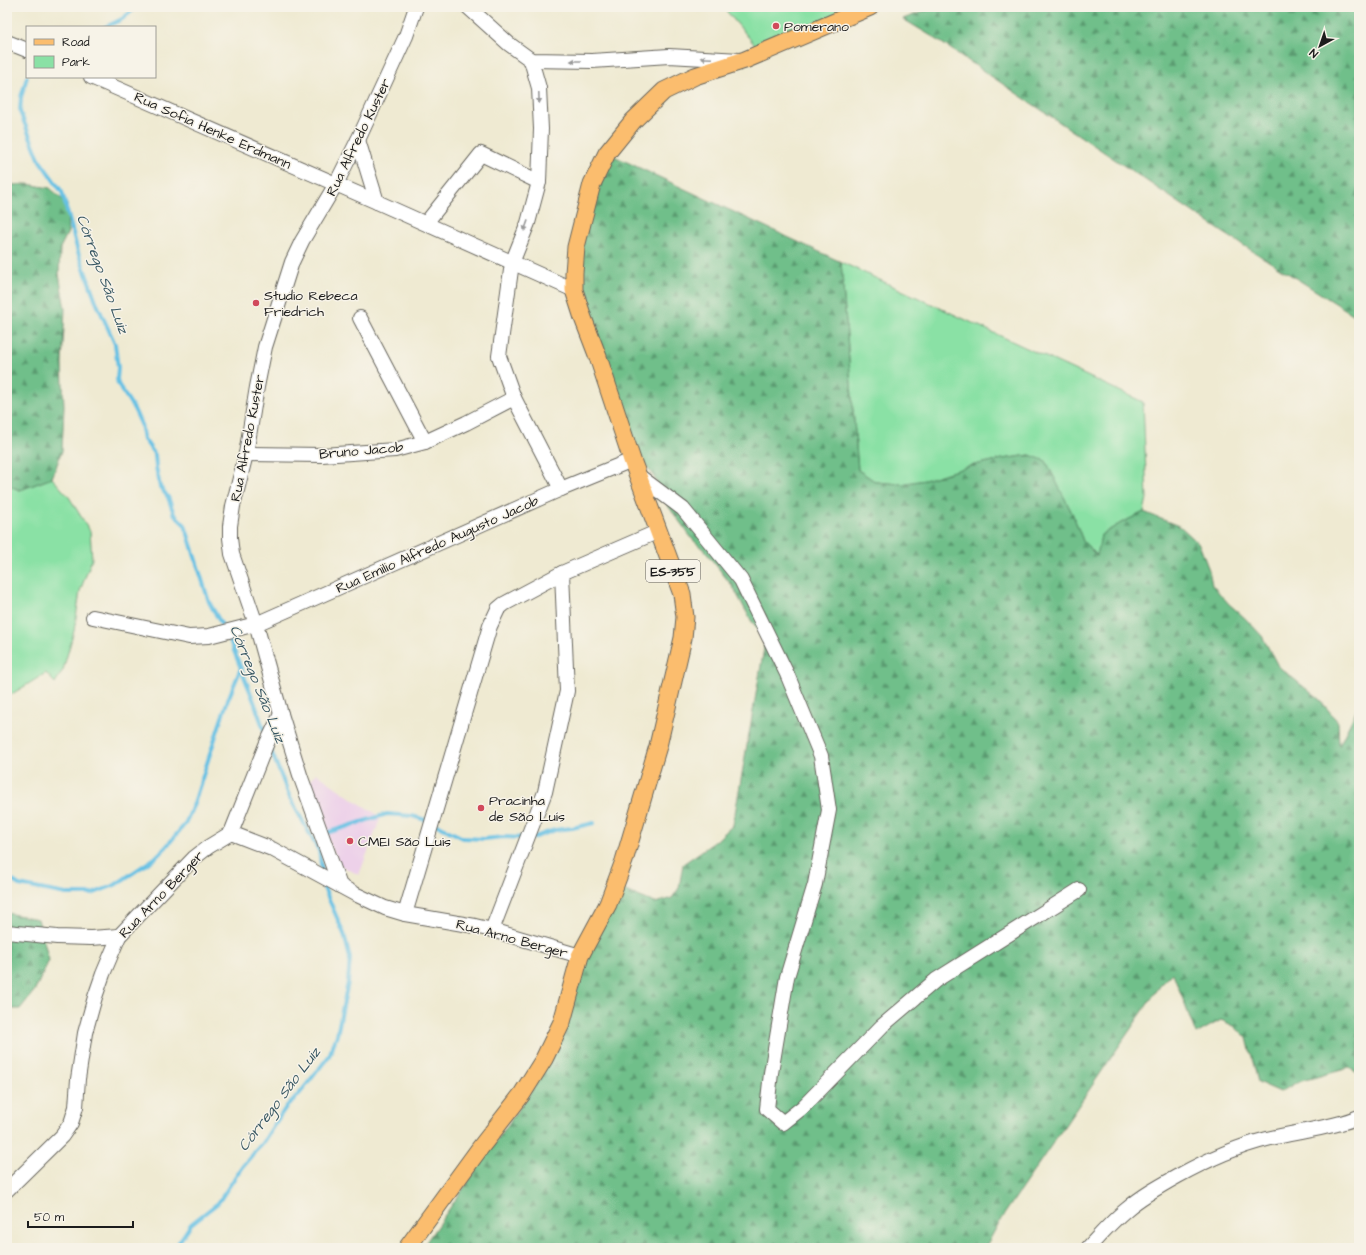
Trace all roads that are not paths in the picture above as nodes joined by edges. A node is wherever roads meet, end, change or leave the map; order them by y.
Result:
1 (416, 7) edge
2 (468, 7) edge
3 (870, 7) edge
4 (7, 42) edge
5 (26, 50) edge
6 (531, 60) junction
7 (745, 60) junction
8 (93, 78) edge
9 (358, 140) junction
10 (539, 182) junction
11 (336, 184) junction
12 (377, 202) junction
13 (426, 223) junction
14 (512, 263) junction
15 (574, 290) junction
16 (360, 318) dead end
17 (514, 398) junction
18 (425, 442) junction
19 (246, 454) junction
20 (632, 460) junction
21 (638, 476) junction
22 (561, 489) junction
23 (659, 531) junction
24 (562, 573) junction
25 (94, 618) dead end
26 (256, 624) junction
27 (281, 714) junction
28 (231, 833) junction
29 (340, 886) junction
30 (1079, 890) dead end
31 (405, 914) junction
32 (492, 930) junction
33 (7, 932) edge
34 (119, 936) junction
35 (580, 956) junction
36 (1359, 1117) edge
37 (7, 1190) edge
38 (407, 1248) edge
39 (1088, 1248) edge

1 - 9 street, Rua Alfredo Kuster
2 - 6 street
3 - 7 main road, ES-355
4 - 5 street
7 -> 6 street
6 -> 10 street
7 - 15 main road, ES-355
8 - 11 street, Rua Sofia Henke Erdmann
9 - 11 street, Rua Alfredo Kuster
9 - 12 street
10 - 13 street
10 -> 14 street
11 - 12 street, Rua Sofia Henke Erdmann
11 - 19 street, Rua Alfredo Kuster
12 - 13 street, Rua Sofia Henke Erdmann
13 - 14 street, Rua Sofia Henke Erdmann
14 - 15 street, Rua Sofia Henke Erdmann
14 - 17 street
15 - 20 main road, ES-355
16 - 18 street
17 - 18 street, Bruno Jacob
17 - 22 street
18 - 19 street, Bruno Jacob
19 - 26 street, Rua Alfredo Kuster
20 - 21 main road, ES-355
20 - 22 street, Rua Emilio Alfredo Augusto Jacob
21 - 23 main road, ES-355
21 - 30 street
22 - 26 street, Rua Emilio Alfredo Augusto Jacob
23 - 24 street
23 - 35 main road, ES-355
24 - 31 street
24 - 32 street
25 - 26 street, Rua Emilio Alfredo Augusto Jacob
26 - 27 street, Rua Alfredo Kuster
27 - 28 street
27 - 29 street, Rua Alfredo Kuster
28 - 29 street, Rua Arno Berger
28 - 34 street, Rua Arno Berger
29 - 31 street, Rua Arno Berger
31 - 32 street, Rua Arno Berger
32 - 35 street, Rua Arno Berger
33 - 34 street
34 - 37 street, Rua Arno Berger
35 - 38 main road, ES-355
36 - 39 street

